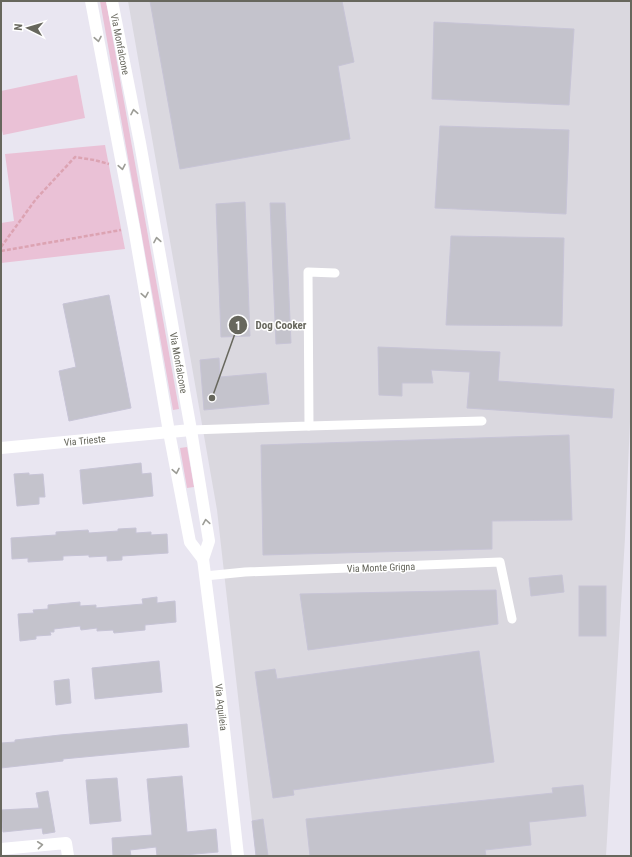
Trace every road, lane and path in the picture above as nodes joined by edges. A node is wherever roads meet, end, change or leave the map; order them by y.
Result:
1 (91, 1) edge
2 (112, 1) edge
3 (121, 162) junction
4 (134, 228) junction
5 (1, 247) edge
6 (1, 250) edge
7 (335, 273) dead end
8 (482, 421) dead end
9 (309, 426) junction
10 (191, 430) junction
11 (169, 432) junction
12 (1, 448) edge
13 (202, 559) junction
14 (205, 576) junction
15 (512, 618) dead end
16 (1, 849) edge
17 (68, 856) edge
18 (238, 856) edge

1 -> 3 street
10 -> 2 street, Via Monfalcone
3 -> 4 street
3 - 5 path
4 - 6 path
4 -> 11 street
7 - 9 lane
8 - 9 lane
9 - 10 lane
10 - 11 street, Via Trieste
13 -> 10 street
11 - 12 street, Via Trieste
11 -> 13 street, Via Aquileia
13 - 14 street, Via Aquileia
14 - 15 lane, Via Monte Grigna
14 - 18 street, Via Aquileia
16 -> 17 street

